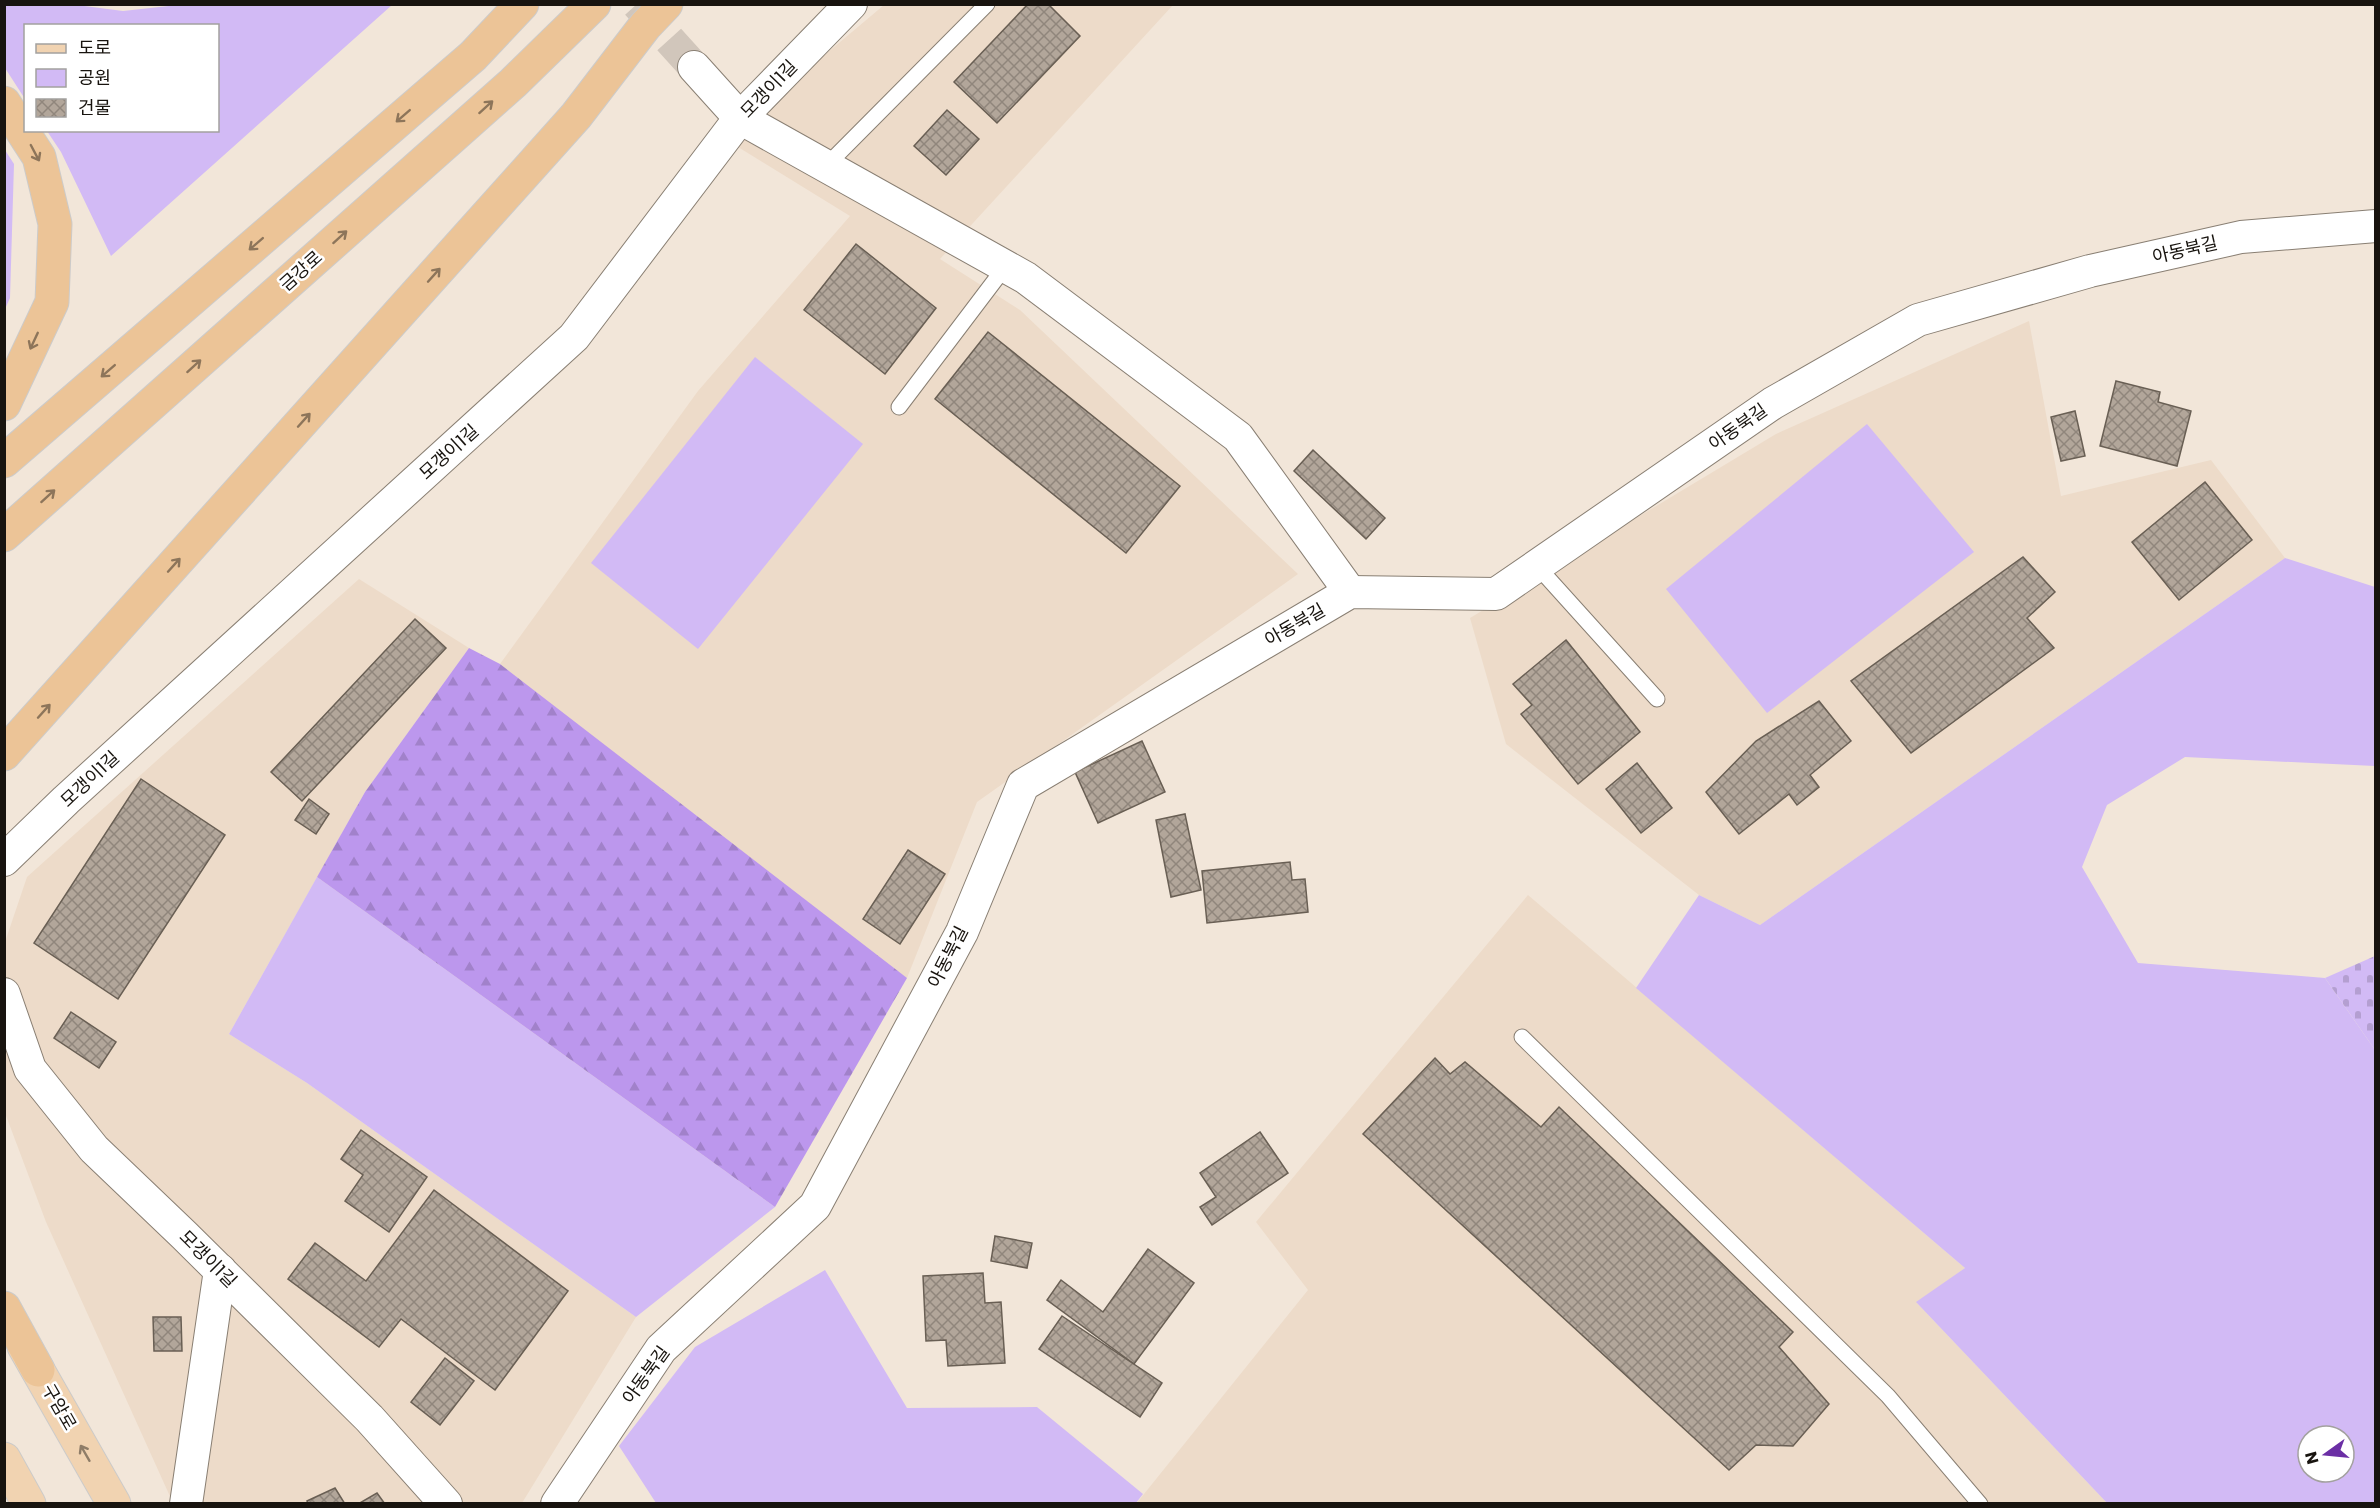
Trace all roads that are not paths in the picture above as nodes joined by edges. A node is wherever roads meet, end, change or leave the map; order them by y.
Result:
1 (522, 4) edge
2 (594, 4) edge
3 (666, 4) edge
4 (851, 4) edge
5 (987, 4) edge
6 (694, 67) tunnel mouth
7 (4, 103) edge
8 (740, 118) junction
9 (826, 166) junction
10 (2376, 226) edge
11 (1005, 267) junction
12 (4, 404) edge
13 (899, 407) dead end
14 (4, 461) edge
15 (4, 535) edge
16 (1537, 566) junction
17 (1350, 592) junction
18 (1657, 699) dead end
19 (7, 753) edge
20 (4, 860) edge
21 (4, 993) edge
22 (1522, 1037) dead end
23 (220, 1270) junction
24 (4, 1309) edge
25 (38, 1370) joint
26 (4, 1459) edge
27 (29, 1503) edge
28 (114, 1503) edge
29 (186, 1503) edge
30 (446, 1503) edge
31 (557, 1503) edge
32 (1980, 1503) edge

1 -> 14 highway
15 -> 2 highway, 금강로
19 -> 3 highway
4 - 8 street, 모갱이1길
5 - 9 lane
6 - 8 street
7 -> 12 highway
8 - 9 street
8 - 20 street, 모갱이1길
9 - 11 street
10 - 16 street, 아동북길
11 - 13 lane
11 - 17 street
16 - 17 street, 아동북길
16 - 18 lane
17 - 31 street, 아동북길
21 - 23 street, 모갱이1길
22 - 32 lane
23 - 29 street
23 - 30 street, 모갱이1길
24 - 25 highway
28 -> 25 main road, 구암로
26 - 27 main road

